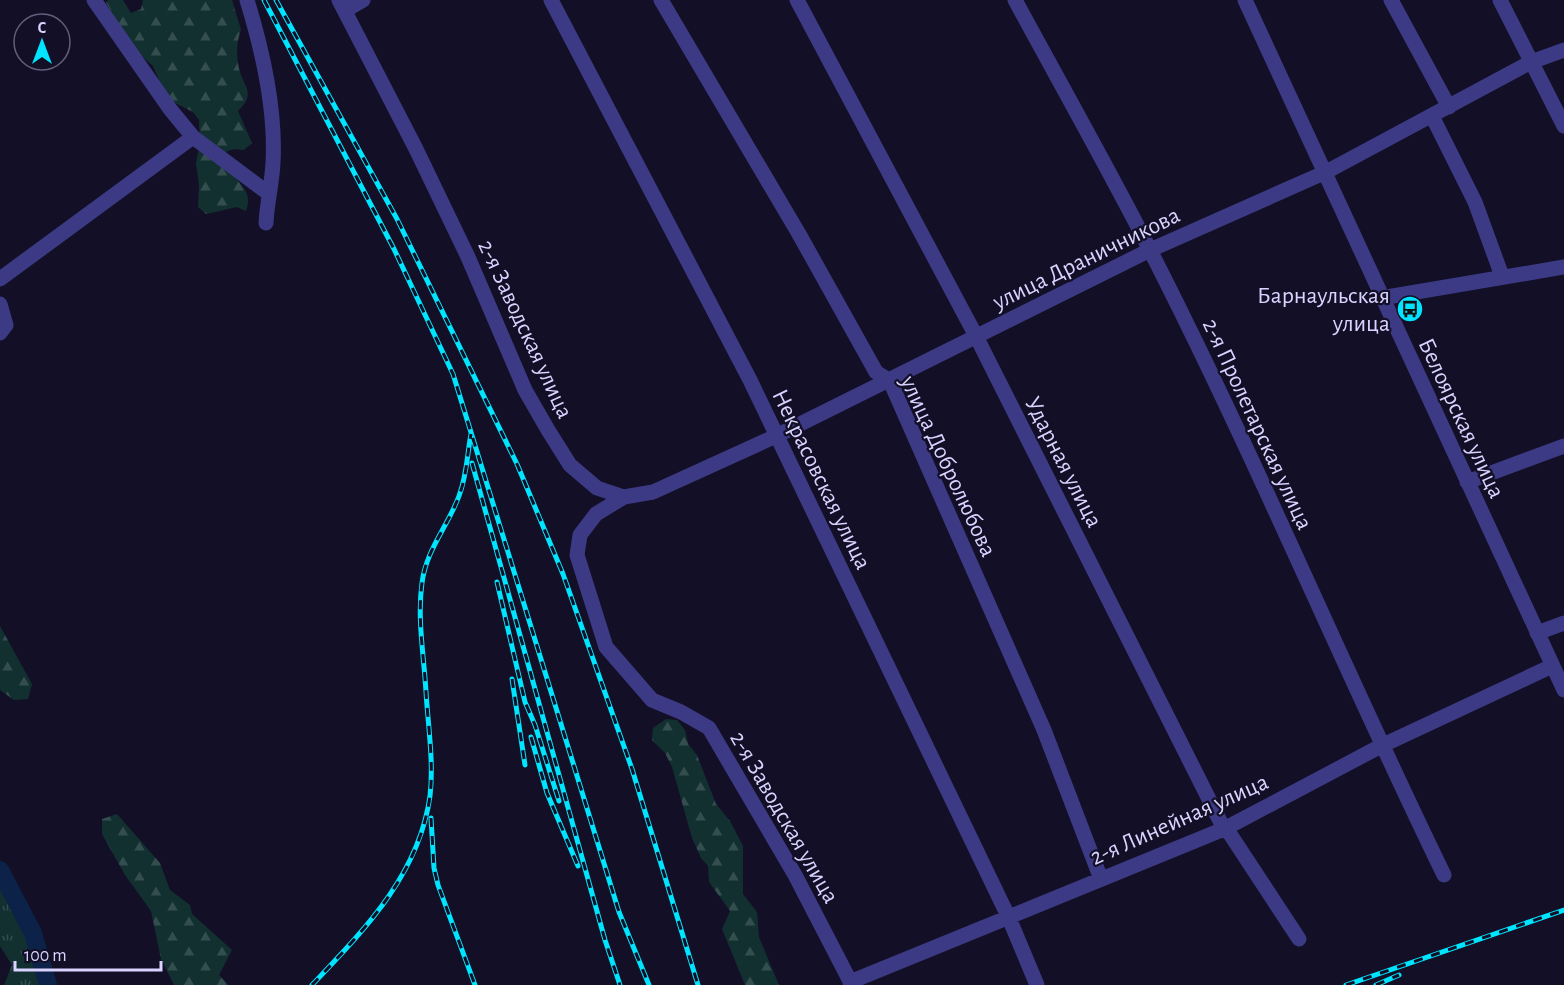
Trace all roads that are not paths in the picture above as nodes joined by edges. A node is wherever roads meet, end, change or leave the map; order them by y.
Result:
1 (94, 0) edge
2 (247, 0) edge
3 (363, 0) edge
4 (551, 0) edge
5 (661, 0) edge
6 (797, 0) edge
7 (1015, 0) edge
8 (1245, 0) edge
9 (1391, 0) edge
10 (1500, 0) edge
11 (342, 5) edge
12 (1564, 50) edge
13 (1531, 63) junction
14 (1449, 107) junction
15 (1432, 116) junction
16 (1564, 126) edge
17 (193, 137) junction
18 (1326, 172) junction
19 (268, 194) junction
20 (267, 223) dead end
21 (1150, 250) junction
22 (1564, 267) edge
23 (1502, 276) junction
24 (0, 279) edge
25 (1381, 298) junction
26 (0, 304) edge
27 (0, 333) edge
28 (976, 336) junction
29 (890, 381) junction
30 (776, 436) junction
31 (1564, 446) edge
32 (1467, 482) junction
33 (624, 497) junction
34 (1564, 623) edge
35 (1537, 633) junction
36 (1552, 666) junction
37 (1564, 690) edge
38 (1381, 746) junction
39 (1224, 829) junction
40 (1444, 875) dead end
41 (1101, 879) junction
42 (1009, 918) junction
43 (1299, 939) dead end
44 (851, 983) edge
45 (1037, 985) edge

1 - 17 street
2 - 19 street
3 - 11 street
4 - 30 street, Некрасовская улица
5 - 29 street, улица Добролюбова
6 - 28 street, Ударная улица
7 - 21 street, 2-я Пролетарская улица
8 - 18 street, Белоярская улица
9 - 14 street
10 - 13 street
11 - 33 street, 2-я Заводская улица
12 - 13 street, улица Драничникова
13 - 14 street, улица Драничникова
13 - 16 street
14 - 15 street, улица Драничникова
15 - 18 street, улица Драничникова
15 - 23 street
17 - 19 street
17 - 24 street
18 - 21 street, улица Драничникова
18 - 25 street, Белоярская улица
19 - 20 street
21 - 28 street, улица Драничникова
21 - 38 street, 2-я Пролетарская улица
22 - 23 street
23 - 25 street
25 - 32 street, Белоярская улица
26 - 27 street
28 - 29 street, улица Драничникова
28 - 39 street, Ударная улица
29 - 30 street, улица Драничникова
29 - 41 street, улица Добролюбова
30 - 33 street, улица Драничникова
30 - 42 street, Некрасовская улица
31 - 32 street
32 - 35 street, Белоярская улица
33 - 44 street, 2-я Заводская улица
34 - 35 street
35 - 36 street, Белоярская улица
36 - 37 street, Белоярская улица
36 - 38 street, 2-я Линейная улица
38 - 39 street, 2-я Линейная улица
38 - 40 street, 2-я Пролетарская улица
39 - 41 street, 2-я Линейная улица
39 - 43 street, Ударная улица
41 - 42 street, 2-я Линейная улица
42 - 44 street, 2-я Линейная улица
42 - 45 street, Некрасовская улица

